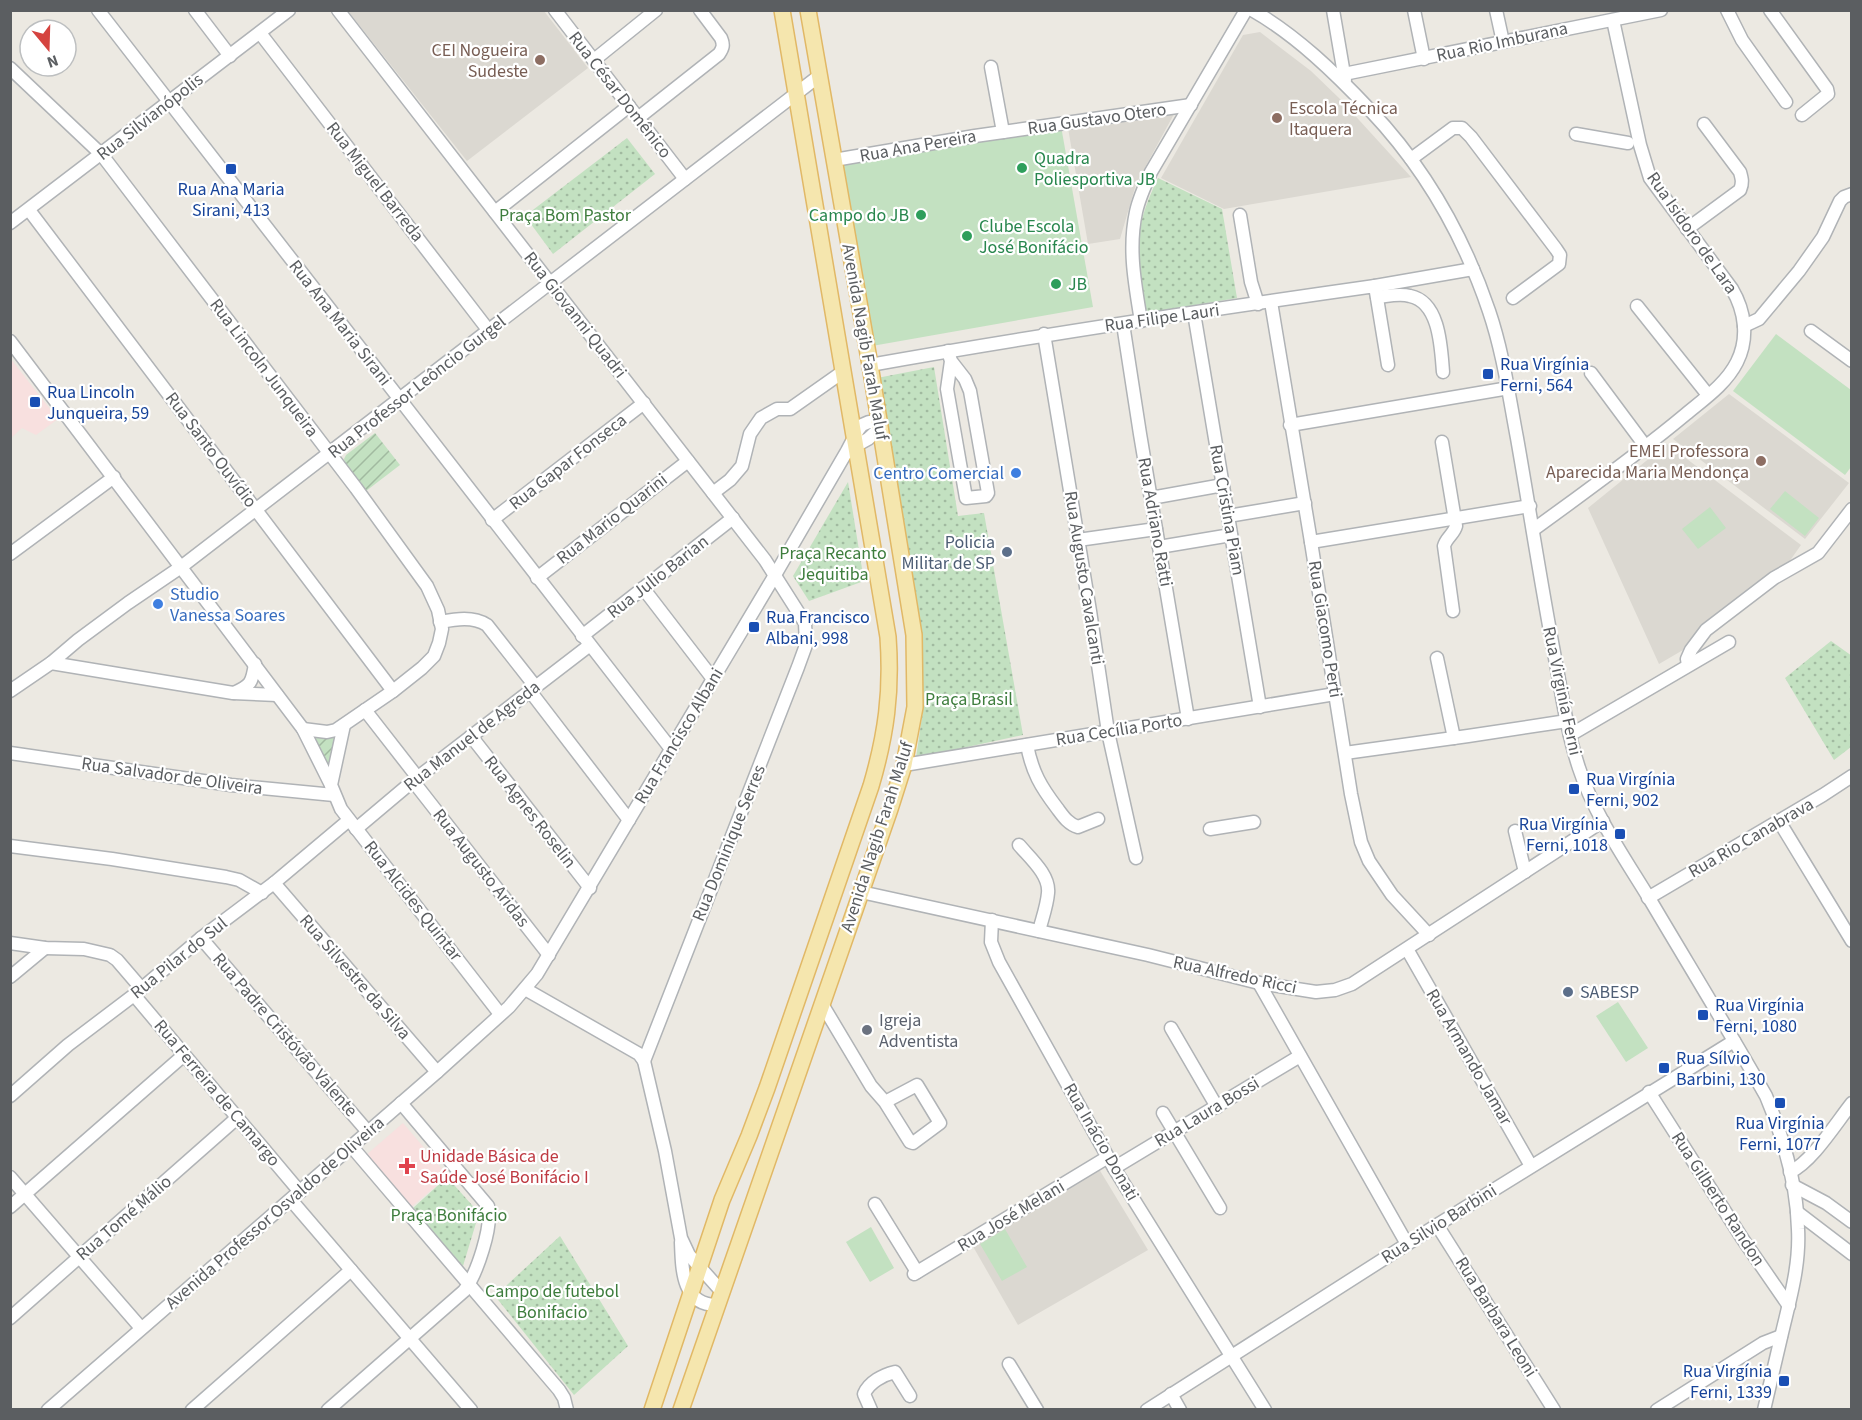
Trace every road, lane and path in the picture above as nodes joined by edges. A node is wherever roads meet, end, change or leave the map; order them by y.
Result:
1 (98, 10) edge
2 (195, 10) edge
3 (338, 10) edge
4 (555, 10) edge
5 (656, 10) edge
6 (700, 10) edge
7 (782, 10) edge
8 (808, 10) edge
9 (1246, 10) edge
10 (1252, 10) edge
11 (1333, 10) edge
12 (1414, 10) edge
13 (1496, 10) edge
14 (1660, 10) edge
15 (1727, 10) edge
16 (1770, 10) edge
17 (288, 11) edge
18 (1265, 14) edge
19 (1613, 20) junction
20 (260, 33) junction
21 (1503, 42) junction
22 (230, 56) junction
23 (1424, 58) junction
24 (594, 60) junction
25 (991, 67) dead end
26 (10, 68) edge
27 (819, 76) junction
28 (1345, 78) junction
29 (15, 80) edge
30 (796, 94) junction
31 (1786, 102) dead end
32 (169, 103) junction
33 (1191, 105) junction
34 (629, 106) junction
35 (1802, 115) dead end
36 (638, 118) junction
37 (1704, 124) dead end
38 (1002, 132) junction
39 (1576, 134) dead end
40 (1633, 144) junction
41 (102, 155) junction
42 (1411, 159) junction
43 (834, 160) junction
44 (685, 179) junction
45 (1851, 194) edge
46 (29, 210) junction
47 (495, 212) junction
48 (1240, 215) dead end
49 (10, 223) edge
50 (1687, 229) junction
51 (1473, 269) junction
52 (551, 283) junction
53 (1376, 292) junction
54 (1513, 298) dead end
55 (1264, 303) junction
56 (1637, 306) dead end
57 (1194, 313) junction
58 (1141, 321) junction
59 (1123, 324) junction
60 (1744, 327) junction
61 (489, 331) junction
62 (1810, 331) dead end
63 (1044, 334) junction
64 (10, 341) edge
65 (866, 348) junction
66 (841, 353) junction
67 (949, 356) junction
68 (1851, 361) edge
69 (870, 365) junction
70 (1388, 365) dead end
71 (1443, 372) dead end
72 (1591, 373) dead end
73 (845, 376) junction
74 (1509, 388) junction
75 (1708, 395) junction
76 (400, 400) junction
77 (644, 403) junction
78 (879, 425) junction
79 (1290, 425) junction
80 (1442, 442) dead end
81 (853, 444) junction
82 (1646, 447) junction
83 (329, 454) junction
84 (688, 461) junction
85 (114, 477) junction
86 (1223, 485) junction
87 (713, 493) junction
88 (1151, 498) junction
89 (1305, 503) junction
90 (1530, 506) junction
91 (1851, 509) edge
92 (256, 510) junction
93 (1228, 516) junction
94 (733, 518) junction
95 (1454, 519) junction
96 (492, 520) junction
97 (1156, 529) junction
98 (1533, 530) junction
99 (1231, 535) junction
100 (1078, 540) junction
101 (1311, 542) junction
102 (1159, 548) junction
103 (10, 554) edge
104 (181, 567) junction
105 (775, 575) junction
106 (537, 578) junction
107 (643, 588) junction
108 (1453, 611) dead end
109 (440, 622) junction
110 (805, 623) joint
111 (586, 640) junction
112 (1729, 642) dead end
113 (1437, 658) dead end
114 (51, 663) junction
115 (255, 664) junction
116 (1688, 665) junction
117 (712, 679) junction
118 (532, 689) junction
119 (10, 691) edge
120 (393, 691) junction
121 (233, 693) junction
122 (1335, 694) junction
123 (277, 695) junction
124 (1260, 706) junction
125 (365, 710) junction
126 (1188, 719) junction
127 (1567, 721) junction
128 (344, 725) junction
129 (1108, 732) junction
130 (305, 733) junction
131 (1570, 735) junction
132 (471, 736) junction
133 (1454, 738) junction
134 (1027, 745) junction
135 (671, 749) junction
136 (10, 753) edge
137 (1345, 753) junction
138 (904, 765) junction
139 (1851, 776) edge
140 (415, 780) junction
141 (333, 790) junction
142 (1098, 819) dead end
143 (629, 820) junction
144 (1603, 820) junction
145 (1779, 821) junction
146 (1254, 822) dead end
147 (353, 824) junction
148 (1210, 829) dead end
149 (1515, 831) dead end
150 (1019, 845) dead end
151 (10, 846) edge
152 (1136, 858) dead end
153 (842, 867) junction
154 (1525, 872) junction
155 (274, 883) junction
156 (590, 888) junction
157 (861, 892) junction
158 (262, 893) junction
159 (1648, 898) junction
160 (992, 920) junction
161 (1039, 931) junction
162 (1429, 935) junction
163 (201, 938) junction
164 (1851, 941) edge
165 (10, 943) edge
166 (45, 948) junction
167 (1407, 949) junction
168 (549, 955) junction
169 (10, 977) edge
170 (1258, 984) junction
171 (525, 989) junction
172 (138, 992) junction
173 (822, 1004) junction
174 (500, 1014) junction
175 (1171, 1028) dead end
176 (1734, 1041) junction
177 (184, 1055) junction
178 (1300, 1056) junction
179 (644, 1061) junction
180 (437, 1072) junction
181 (1649, 1092) junction
182 (10, 1096) edge
183 (885, 1102) junction
184 (401, 1103) junction
185 (1851, 1103) edge
186 (1217, 1107) junction
187 (1163, 1113) dead end
188 (237, 1118) junction
189 (368, 1132) junction
190 (1174, 1132) junction
191 (352, 1147) junction
192 (1111, 1162) junction
193 (1531, 1166) junction
194 (10, 1177) edge
195 (1791, 1178) junction
196 (26, 1195) junction
197 (296, 1196) junction
198 (875, 1204) dead end
199 (10, 1207) edge
200 (1220, 1208) dead end
201 (1797, 1212) junction
202 (1851, 1222) edge
203 (1437, 1225) junction
204 (681, 1238) junction
205 (1407, 1244) junction
206 (1851, 1254) edge
207 (79, 1257) junction
208 (701, 1267) junction
209 (351, 1270) junction
210 (469, 1285) junction
211 (691, 1294) junction
212 (720, 1298) junction
213 (1789, 1306) junction
214 (10, 1318) edge
215 (141, 1328) junction
216 (1781, 1336) junction
217 (409, 1338) junction
218 (1232, 1355) junction
219 (1009, 1364) dead end
220 (1171, 1394) junction
221 (910, 1396) dead end
222 (200, 1407) edge
223 (683, 1407) edge
224 (468, 1408) edge
225 (48, 1410) edge
226 (328, 1410) edge
227 (567, 1410) edge
228 (652, 1410) edge
229 (871, 1410) edge
230 (1037, 1410) edge
231 (1147, 1410) edge
232 (1180, 1410) edge
233 (1265, 1410) edge
234 (1554, 1410) edge
235 (1657, 1410) edge
236 (1764, 1410) edge

1 - 32 street, Rua Ana Maria Sirani
2 - 22 street
3 - 47 street, Rua Giovanni Quadri
4 - 24 street, Rua César Domênico
5 - 24 street
6 - 36 street
7 - 30 main road, Avenida Nagib Farah Maluf
8 - 27 main road, Avenida Nagib Farah Maluf
9 - 33 street
10 - 18 street, Rua Virginía Ferni
11 - 28 street
12 - 23 street
13 - 21 street
14 - 19 street, Rua Rio Imburana
15 - 31 street
16 - 35 street
17 - 20 street, Rua Silvianópolis
18 - 28 street, Rua Virginía Ferni
19 - 21 street, Rua Rio Imburana
19 - 40 street, Rua Isidoro de Lara
20 - 22 street, Rua Silvianópolis
20 - 61 street, Rua Miguel Barreda
21 - 23 street, Rua Rio Imburana
22 - 32 street, Rua Silvianópolis
23 - 28 street, Rua Rio Imburana
24 - 34 street, Rua César Domênico
25 - 38 street
26 - 29 street, Rua Lincoln Junqueira
27 - 30 street, Rua Professor Leôncio Gurgel
27 - 43 main road, Avenida Nagib Farah Maluf
28 - 42 street, Rua Virginía Ferni
29 - 41 street, Rua Lincoln Junqueira
30 - 44 street, Rua Professor Leôncio Gurgel
30 - 66 main road, Avenida Nagib Farah Maluf
32 - 41 street, Rua Silvianópolis
32 - 76 street, Rua Ana Maria Sirani
33 - 38 street, Rua Gustavo Otero
33 - 58 street
34 - 36 street, Rua César Domênico
34 - 47 street
36 - 44 street, Rua César Domênico
37 - 50 street
38 - 43 street, Rua Ana Pereira
39 - 40 street
40 - 50 street, Rua Isidoro de Lara
41 - 46 street, Rua Silvianópolis
41 - 83 street, Rua Lincoln Junqueira
42 - 51 street, Rua Virginía Ferni
42 - 54 street
43 - 65 main road, Avenida Nagib Farah Maluf
44 - 52 street, Rua Professor Leôncio Gurgel
45 - 60 street
46 - 49 street, Rua Silvianópolis
46 - 92 street, Rua Santo Ouvídio
47 - 52 street, Rua Giovanni Quadri
48 - 55 street, Rua Giacomo Perti
50 - 60 street, Rua Isidoro de Lara
51 - 53 street
51 - 74 street, Rua Virginía Ferni
52 - 61 street, Rua Professor Leôncio Gurgel
52 - 77 street, Rua Giovanni Quadri
53 - 55 street, Rua Filipe Lauri
53 - 70 street
53 - 71 street
55 - 57 street, Rua Filipe Lauri
55 - 79 street, Rua Giacomo Perti
56 - 75 street
57 - 58 street, Rua Filipe Lauri
57 - 86 street, Rua Cristina Piam
58 - 59 street, Rua Filipe Lauri
59 - 63 street, Rua Filipe Lauri
59 - 88 street, Rua Adriano Ratti
60 - 75 street, Rua Isidoro de Lara
61 - 76 street, Rua Professor Leôncio Gurgel
62 - 68 street
63 - 67 street, Rua Filipe Lauri
63 - 100 street, Rua Augusto Cavalcanti
64 - 85 street
65 - 66 main road
65 - 69 main road, Avenida Nagib Farah Maluf
66 - 73 main road, Avenida Nagib Farah Maluf
67 - 67 street
67 - 69 street, Rua Filipe Lauri
69 - 73 main road
69 - 78 main road, Avenida Nagib Farah Maluf
72 - 82 street
73 - 81 main road, Avenida Nagib Farah Maluf
73 - 87 street
74 - 79 street
74 - 90 street, Rua Virginía Ferni
75 - 82 street, Rua Isidoro de Lara
76 - 83 street, Rua Professor Leôncio Gurgel
76 - 96 street, Rua Ana Maria Sirani
77 - 84 street, Rua Giovanni Quadri
77 - 96 street, Rua Gapar Fonseca
78 - 81 street, Rua Francisco Albani
78 - 138 main road, Avenida Nagib Farah Maluf
79 - 89 street, Rua Giacomo Perti
80 - 95 street
81 - 105 street, Rua Francisco Albani
81 - 153 main road, Avenida Nagib Farah Maluf
82 - 98 street, Rua Isidoro de Lara
83 - 92 street, Rua Professor Leôncio Gurgel
83 - 109 street, Rua Lincoln Junqueira
84 - 87 street, Rua Giovanni Quadri
84 - 106 street, Rua Mario Quarini
85 - 103 street
85 - 104 street
86 - 88 street
86 - 93 street, Rua Cristina Piam
87 - 94 street, Rua Giovanni Quadri
88 - 97 street, Rua Adriano Ratti
89 - 93 street
89 - 101 street, Rua Giacomo Perti
90 - 95 street
90 - 98 street, Rua Virginía Ferni
91 - 116 street
92 - 104 street, Rua Professor Leôncio Gurgel
92 - 120 street, Rua Santo Ouvídio
93 - 99 street, Rua Cristina Piam
94 - 105 street, Rua Giovanni Quadri
94 - 107 street, Rua Julio Barian
95 - 101 street
95 - 108 street
96 - 106 street, Rua Ana Maria Sirani
97 - 100 street
97 - 102 street, Rua Adriano Ratti
98 - 127 street, Rua Virginía Ferni
99 - 102 street
99 - 124 street, Rua Cristina Piam
100 - 129 street, Rua Augusto Cavalcanti
101 - 122 street, Rua Giacomo Perti
102 - 126 street, Rua Adriano Ratti
104 - 114 street, Rua Professor Leôncio Gurgel
104 - 115 street
105 - 110 street, Rua Giovanni Quadri
105 - 117 street, Rua Francisco Albani
106 - 111 street, Rua Ana Maria Sirani
107 - 111 street, Rua Julio Barian
107 - 117 street
109 - 118 street
109 - 120 street, Rua Lincoln Junqueira
110 - 179 street, Rua Dominique Serres
111 - 118 street, Rua Manuel de Agreda
111 - 135 street, Rua Ana Maria Sirani
112 - 116 street
113 - 133 street
114 - 119 street, Rua Professor Leôncio Gurgel
114 - 121 street
115 - 121 street
115 - 123 street
116 - 131 street
117 - 135 street, Rua Francisco Albani
118 - 132 street, Rua Manuel de Agreda
118 - 143 street
120 - 125 street, Rua Lincoln Junqueira
121 - 123 street
122 - 124 street, Rua Cecília Porto
122 - 137 street, Rua Giacomo Perti
123 - 130 street
124 - 126 street, Rua Cecília Porto
125 - 128 street, Rua Lincoln Junqueira
125 - 140 street, Rua Augusto Aridas
126 - 129 street, Rua Cecília Porto
127 - 131 street, Rua Virginía Ferni
127 - 133 street
128 - 130 street, Rua Lincoln Junqueira
128 - 141 street
129 - 134 street, Rua Cecília Porto
129 - 152 street, Rua Augusto Cavalcanti
130 - 141 street, Rua Alcides Quintar
131 - 144 street, Rua Virginía Ferni
132 - 140 street, Rua Manuel de Agreda
132 - 156 street, Rua Agnes Roselin
133 - 137 street
134 - 138 street, Rua Cecília Porto
134 - 142 street
135 - 143 street, Rua Francisco Albani
136 - 141 street, Rua Salvador de Oliveira
137 - 162 street, Rua Giacomo Perti
138 - 157 main road, Avenida Nagib Farah Maluf
139 - 145 street, Rua Rio Canabrava
140 - 147 street, Rua Manuel de Agreda
140 - 168 street, Rua Augusto Aridas
141 - 147 street, Rua Alcides Quintar
143 - 156 street, Rua Francisco Albani
144 - 154 street, Rua Alfredo Ricci
144 - 159 street, Rua Virginía Ferni
145 - 159 street, Rua Rio Canabrava
145 - 164 street
146 - 148 street
147 - 155 street, Rua Pilar do Sul
147 - 174 street, Rua Alcides Quintar
149 - 154 street
150 - 161 street
151 - 158 street
153 - 157 main road
153 - 208 main road, Avenida Nagib Farah Maluf
154 - 162 street, Rua Alfredo Ricci
155 - 158 street, Rua Pilar do Sul
155 - 180 street, Rua Silvestre da Silva
156 - 168 street, Rua Francisco Albani
157 - 160 street, Rua Alfredo Ricci
157 - 173 main road, Avenida Nagib Farah Maluf
158 - 163 street, Rua Pilar do Sul
159 - 176 street, Rua Virginía Ferni
160 - 161 street, Rua Alfredo Ricci
160 - 192 street, Rua Inácio Donati
161 - 170 street, Rua Alfredo Ricci
162 - 167 street, Rua Alfredo Ricci
163 - 172 street, Rua Pilar do Sul
163 - 189 street, Rua Padre Cristóvão Valente
165 - 166 street, Rua Ferreira de Camargo
166 - 169 street
166 - 172 street, Rua Ferreira de Camargo
167 - 170 street, Rua Alfredo Ricci
167 - 193 street, Rua Armando Jamar
168 - 171 street, Rua Francisco Albani
170 - 178 street
171 - 174 street, Rua Francisco Albani
171 - 179 street
172 - 177 street, Rua Ferreira de Camargo
172 - 182 street, Rua Pilar do Sul
173 - 183 street
173 - 212 main road, Avenida Nagib Farah Maluf
174 - 180 street, Avenida Professor Osvaldo de Oliveira
175 - 186 street
176 - 181 street, Rua Silvio Barbini
176 - 195 street, Rua Virginía Ferni
177 - 188 street, Rua Ferreira de Camargo
177 - 196 street
178 - 186 street, Rua Laura Bossi
178 - 205 street
179 - 204 street
180 - 184 street, Avenida Professor Osvaldo de Oliveira
181 - 193 street, Rua Silvio Barbini
181 - 213 street, Rua Gilberto Randon
183 - 183 street
184 - 189 street, Avenida Professor Osvaldo de Oliveira
184 - 210 street
185 - 195 street
186 - 190 street, Rua Laura Bossi
187 - 190 street
188 - 197 street, Rua Ferreira de Camargo
188 - 207 street, Rua Tomé Málio
189 - 191 street, Avenida Professor Osvaldo de Oliveira
190 - 192 street, Rua Laura Bossi
190 - 200 street
191 - 197 street, Avenida Professor Osvaldo de Oliveira
191 - 210 street
192 - 198 street, Rua José Melani
192 - 218 street, Rua Inácio Donati
193 - 203 street, Rua Silvio Barbini
194 - 196 street
195 - 201 street, Rua Virginía Ferni
195 - 202 street
196 - 199 street
196 - 207 street
197 - 209 street, Rua Ferreira de Camargo
197 - 215 street, Avenida Professor Osvaldo de Oliveira
201 - 206 street
201 - 213 street, Rua Virginía Ferni
203 - 205 street, Rua Silvio Barbini
203 - 234 street, Rua Barbara Leoni
204 - 208 street
204 - 211 street
205 - 218 street, Rua Silvio Barbini
207 - 214 street, Rua Tomé Málio
207 - 215 street
208 - 211 main road, Avenida Nagib Farah Maluf
208 - 212 street
209 - 217 street, Rua Ferreira de Camargo
209 - 222 street
210 - 217 street
210 - 227 street
211 - 212 street
211 - 228 main road, Avenida Nagib Farah Maluf
212 - 223 main road, Avenida Nagib Farah Maluf
213 - 216 street, Rua Virginía Ferni
215 - 225 street, Avenida Professor Osvaldo de Oliveira
216 - 235 street
216 - 236 street, Rua Virginía Ferni
217 - 224 street, Rua Ferreira de Camargo
217 - 226 street
218 - 220 street, Rua Silvio Barbini
218 - 233 street, Rua Inácio Donati
219 - 230 street
220 - 231 street, Rua Silvio Barbini
220 - 232 street
221 - 229 street

